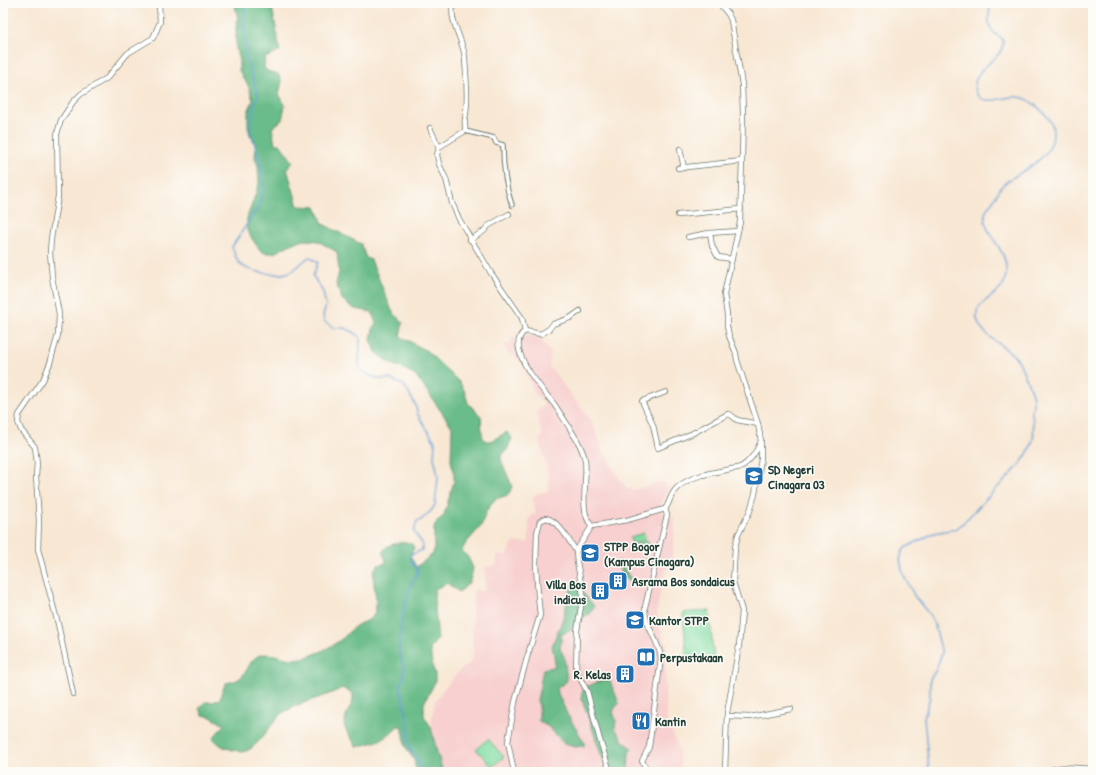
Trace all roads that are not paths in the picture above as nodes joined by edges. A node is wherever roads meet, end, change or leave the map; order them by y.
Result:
1 (159, 3) edge
2 (453, 3) edge
3 (719, 3) edge
4 (430, 128) dead end
5 (465, 131) junction
6 (439, 147) junction
7 (680, 149) dead end
8 (742, 161) junction
9 (678, 168) dead end
10 (684, 168) junction
11 (512, 204) dead end
12 (741, 209) junction
13 (509, 214) dead end
14 (678, 215) dead end
15 (738, 231) junction
16 (710, 233) junction
17 (688, 237) dead end
18 (470, 240) junction
19 (732, 259) junction
20 (580, 311) dead end
21 (525, 331) junction
22 (666, 392) dead end
23 (758, 424) junction
24 (761, 441) junction
25 (665, 509) junction
26 (592, 526) junction
27 (576, 551) junction
28 (73, 694) dead end
29 (791, 710) dead end
30 (727, 716) junction
31 (1093, 769) edge
32 (514, 772) edge
33 (610, 772) edge
34 (648, 772) edge
35 (725, 772) edge
36 (1048, 772) edge

1 - 28 street
2 - 5 street
3 - 8 street
4 - 6 street
5 - 6 street
5 - 11 street
6 - 18 street
7 - 10 street
8 - 10 street
8 - 12 street
9 - 10 street
12 - 14 street
12 - 15 street
13 - 18 street
15 - 16 street
15 - 19 street
16 - 17 street
16 - 19 street
18 - 21 street
19 - 23 street
20 - 21 street
21 - 26 street
22 - 23 street
23 - 24 street
24 - 25 street
24 - 30 street
25 - 26 street
25 - 34 street
26 - 27 street
27 - 32 street
27 - 33 street
29 - 30 street
30 - 35 street
31 - 36 street

